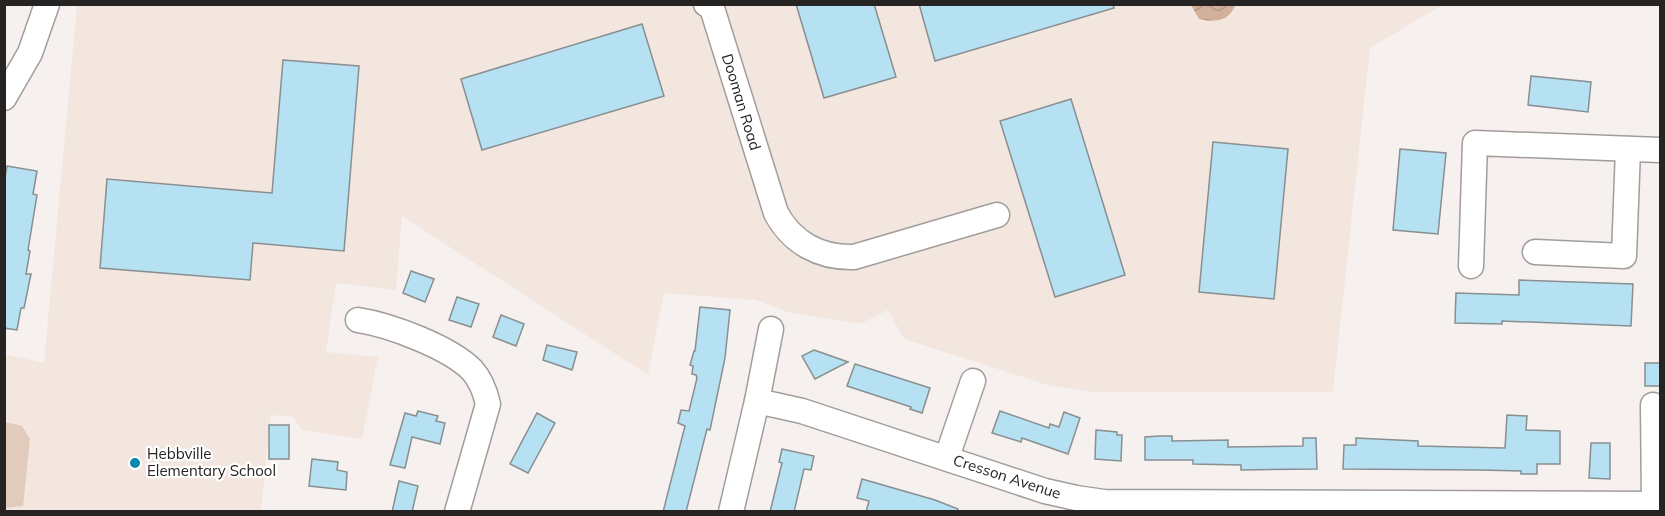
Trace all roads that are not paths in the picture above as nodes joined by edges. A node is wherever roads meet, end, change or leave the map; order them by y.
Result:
1 (47, 4) edge
2 (711, 6) edge
3 (4, 98) edge
4 (1628, 149) junction
5 (1660, 150) edge
6 (997, 215) dead end
7 (1534, 252) dead end
8 (1471, 266) dead end
9 (358, 320) dead end
10 (771, 329) dead end
11 (973, 381) dead end
12 (757, 401) junction
13 (1653, 405) dead end
14 (947, 457) junction
15 (1657, 504) edge
16 (1161, 507) edge
17 (458, 512) edge
18 (732, 512) edge

1 - 3 street
2 - 6 street, Dooman Road
4 - 5 street
4 - 7 street
4 - 8 street
9 - 17 street
10 - 12 street
11 - 14 street
12 - 14 street, Cresson Avenue
12 - 18 street
13 - 15 street
14 - 16 street, Cresson Avenue
15 - 16 street, Cresson Avenue

